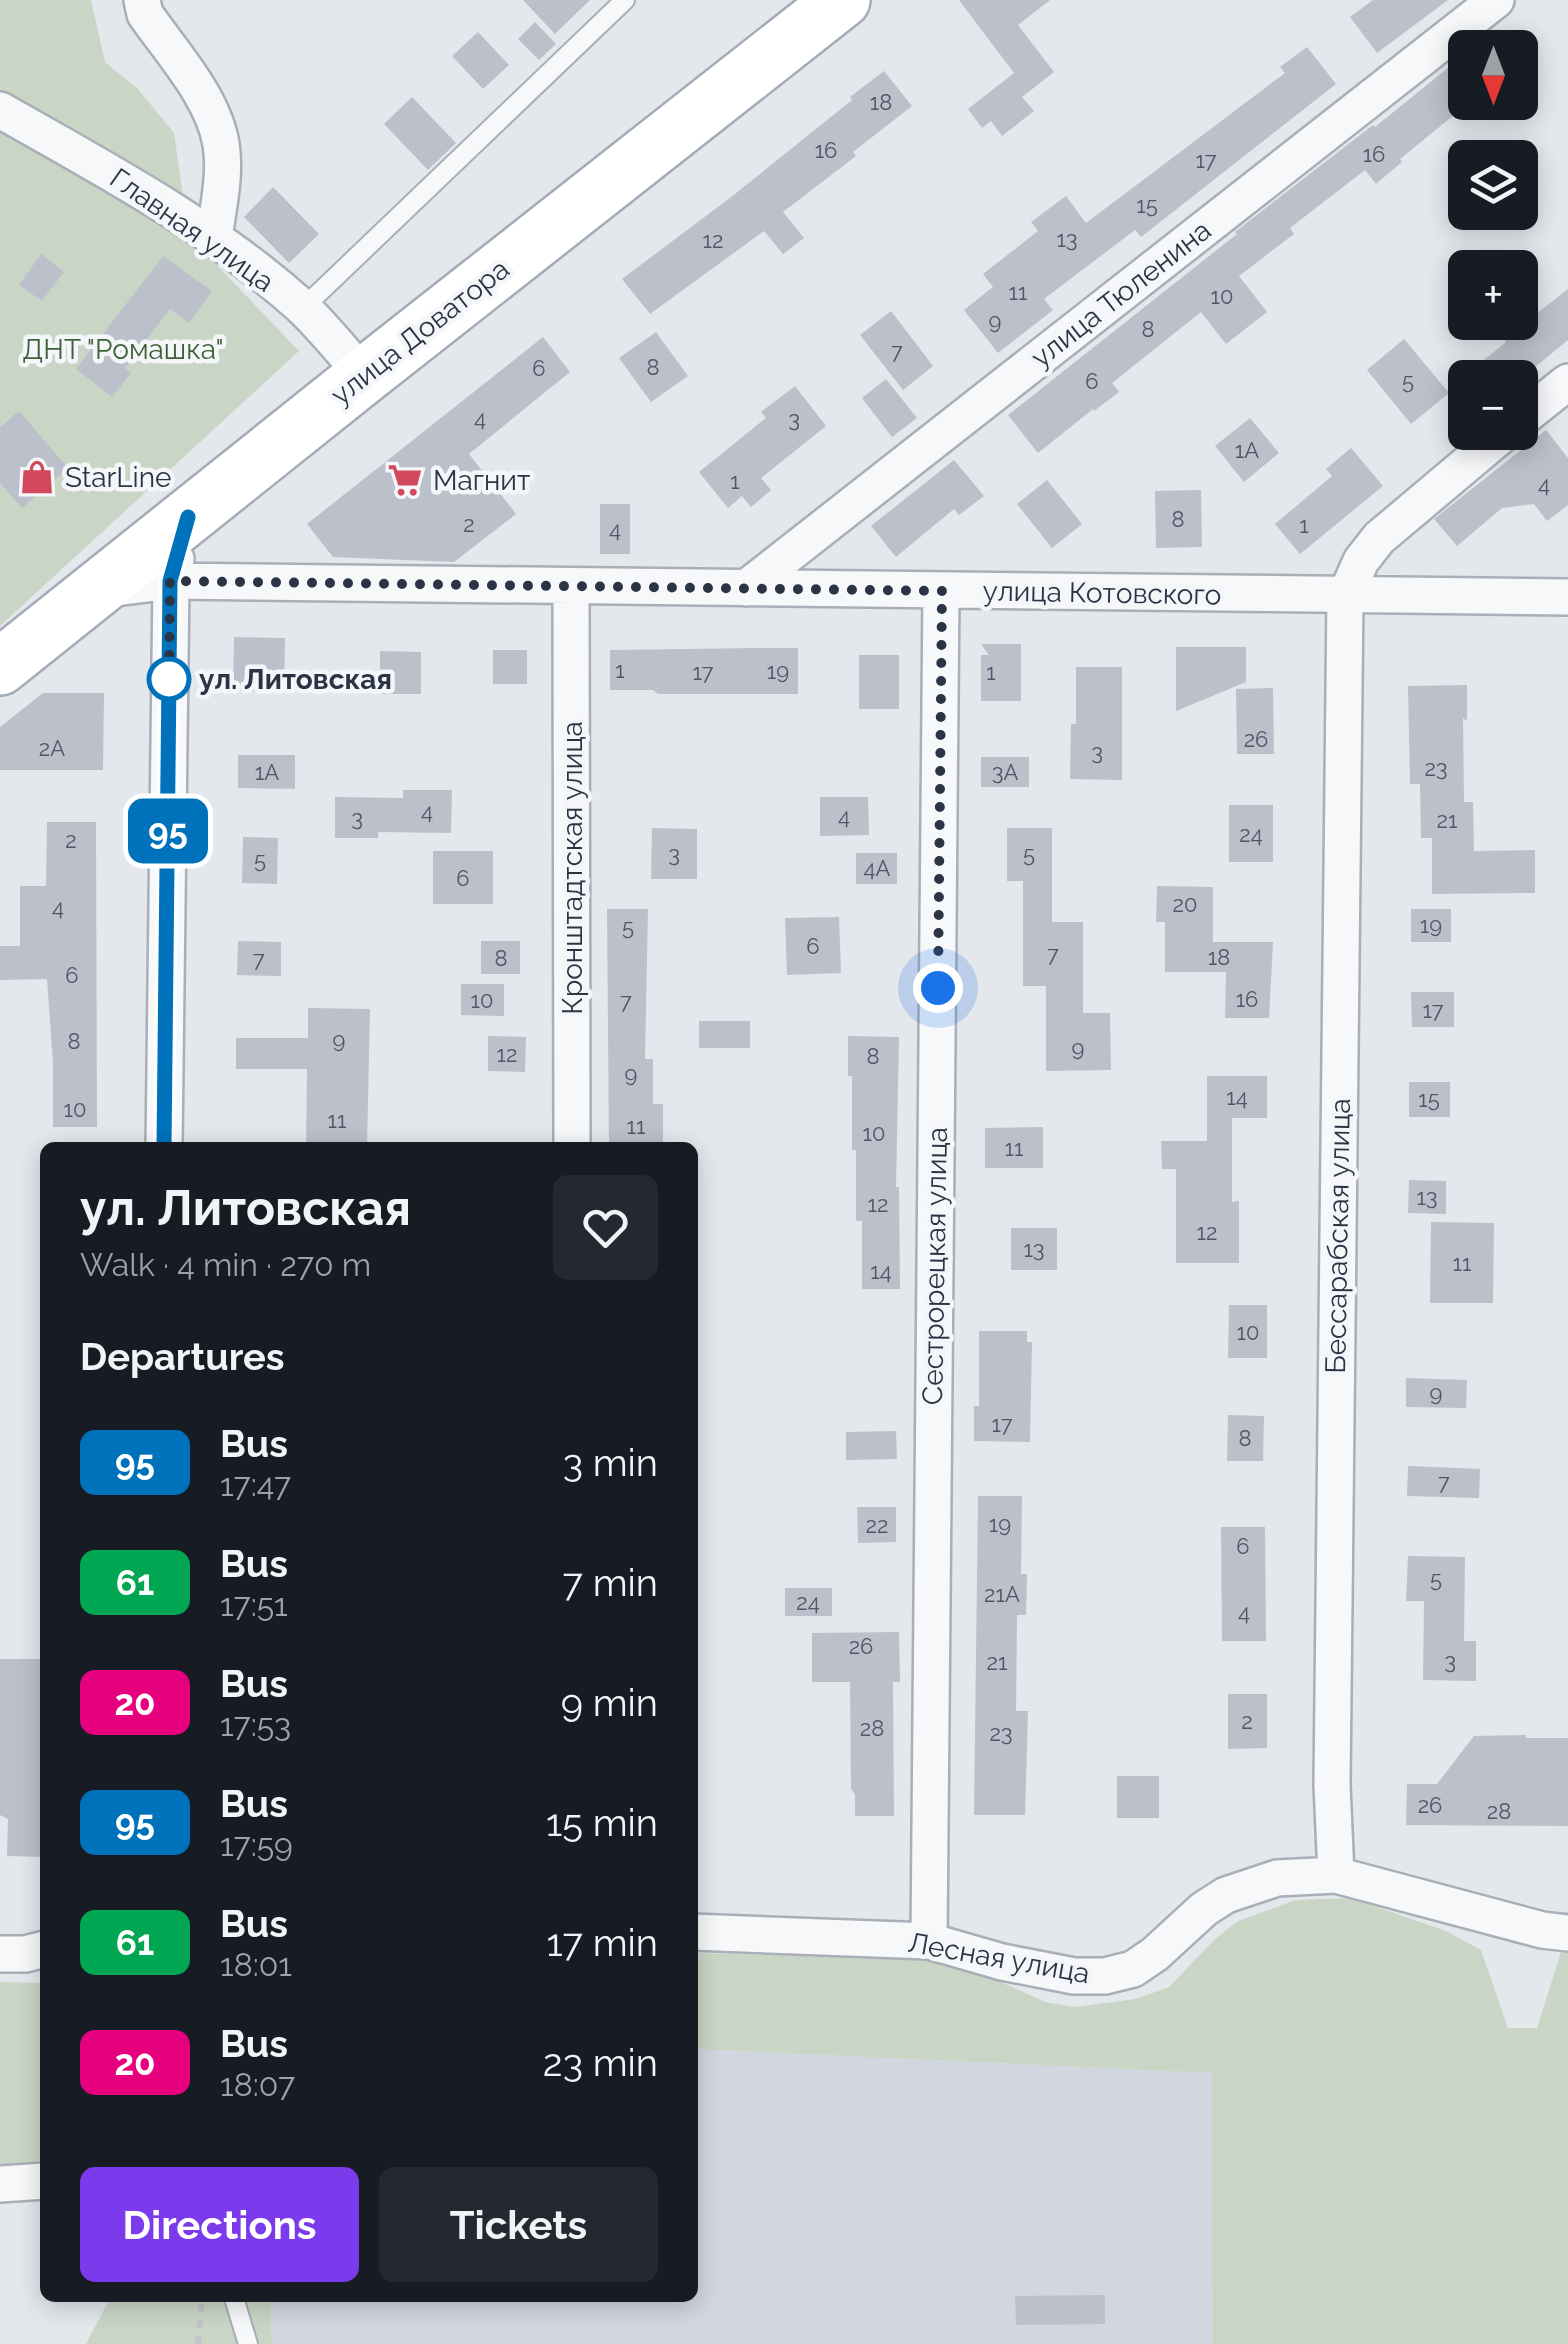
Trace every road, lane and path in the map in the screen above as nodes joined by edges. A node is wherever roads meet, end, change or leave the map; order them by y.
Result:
1 (142, 0) edge
2 (624, 0) edge
3 (842, 0) edge
4 (1496, 0) edge
5 (0, 110) edge
6 (214, 238) junction
7 (303, 308) junction
8 (364, 376) junction
9 (1568, 382) edge
10 (1538, 406) edge
11 (1483, 450) edge
12 (188, 517) junction
13 (170, 581) junction
14 (572, 588) junction
15 (746, 588) junction
16 (98, 590) junction
17 (942, 591) junction
18 (1345, 597) junction
19 (1568, 598) edge
20 (0, 668) edge
21 (164, 1142) edge
22 (572, 1142) edge
23 (1336, 1876) junction
24 (698, 1932) edge
25 (1568, 1933) edge
26 (929, 1941) junction
27 (40, 1950) edge
28 (0, 1954) edge
29 (40, 2181) edge
30 (0, 2184) edge
31 (202, 2302) edge
32 (235, 2302) edge
33 (198, 2344) edge
34 (248, 2344) edge

1 - 6 street
2 - 7 lane
3 - 8 main road, улица Доватора
4 - 15 street, улица Тюленина
5 - 6 street, Главная улица
6 - 7 street, Главная улица
7 - 8 street, Главная улица
8 - 12 main road, улица Доватора
9 - 10 street
11 - 18 street
12 - 13 street
12 - 16 main road, улица Доватора
13 - 14 street, улица Котовского
13 - 16 street, улица Котовского
13 - 21 street
14 - 15 street, улица Котовского
14 - 22 street, Кронштадтская улица
15 - 17 street, улица Котовского
16 - 20 main road, улица Доватора
17 - 18 street, улица Котовского
17 - 26 street, Сестрорецкая улица
18 - 19 street, улица Котовского
18 - 23 street, Бессарабская улица
23 - 25 street, Лесная улица
23 - 26 street, Лесная улица
24 - 26 street, Лесная улица
27 - 28 street
29 - 30 street
31 - 33 path
32 - 34 lane

